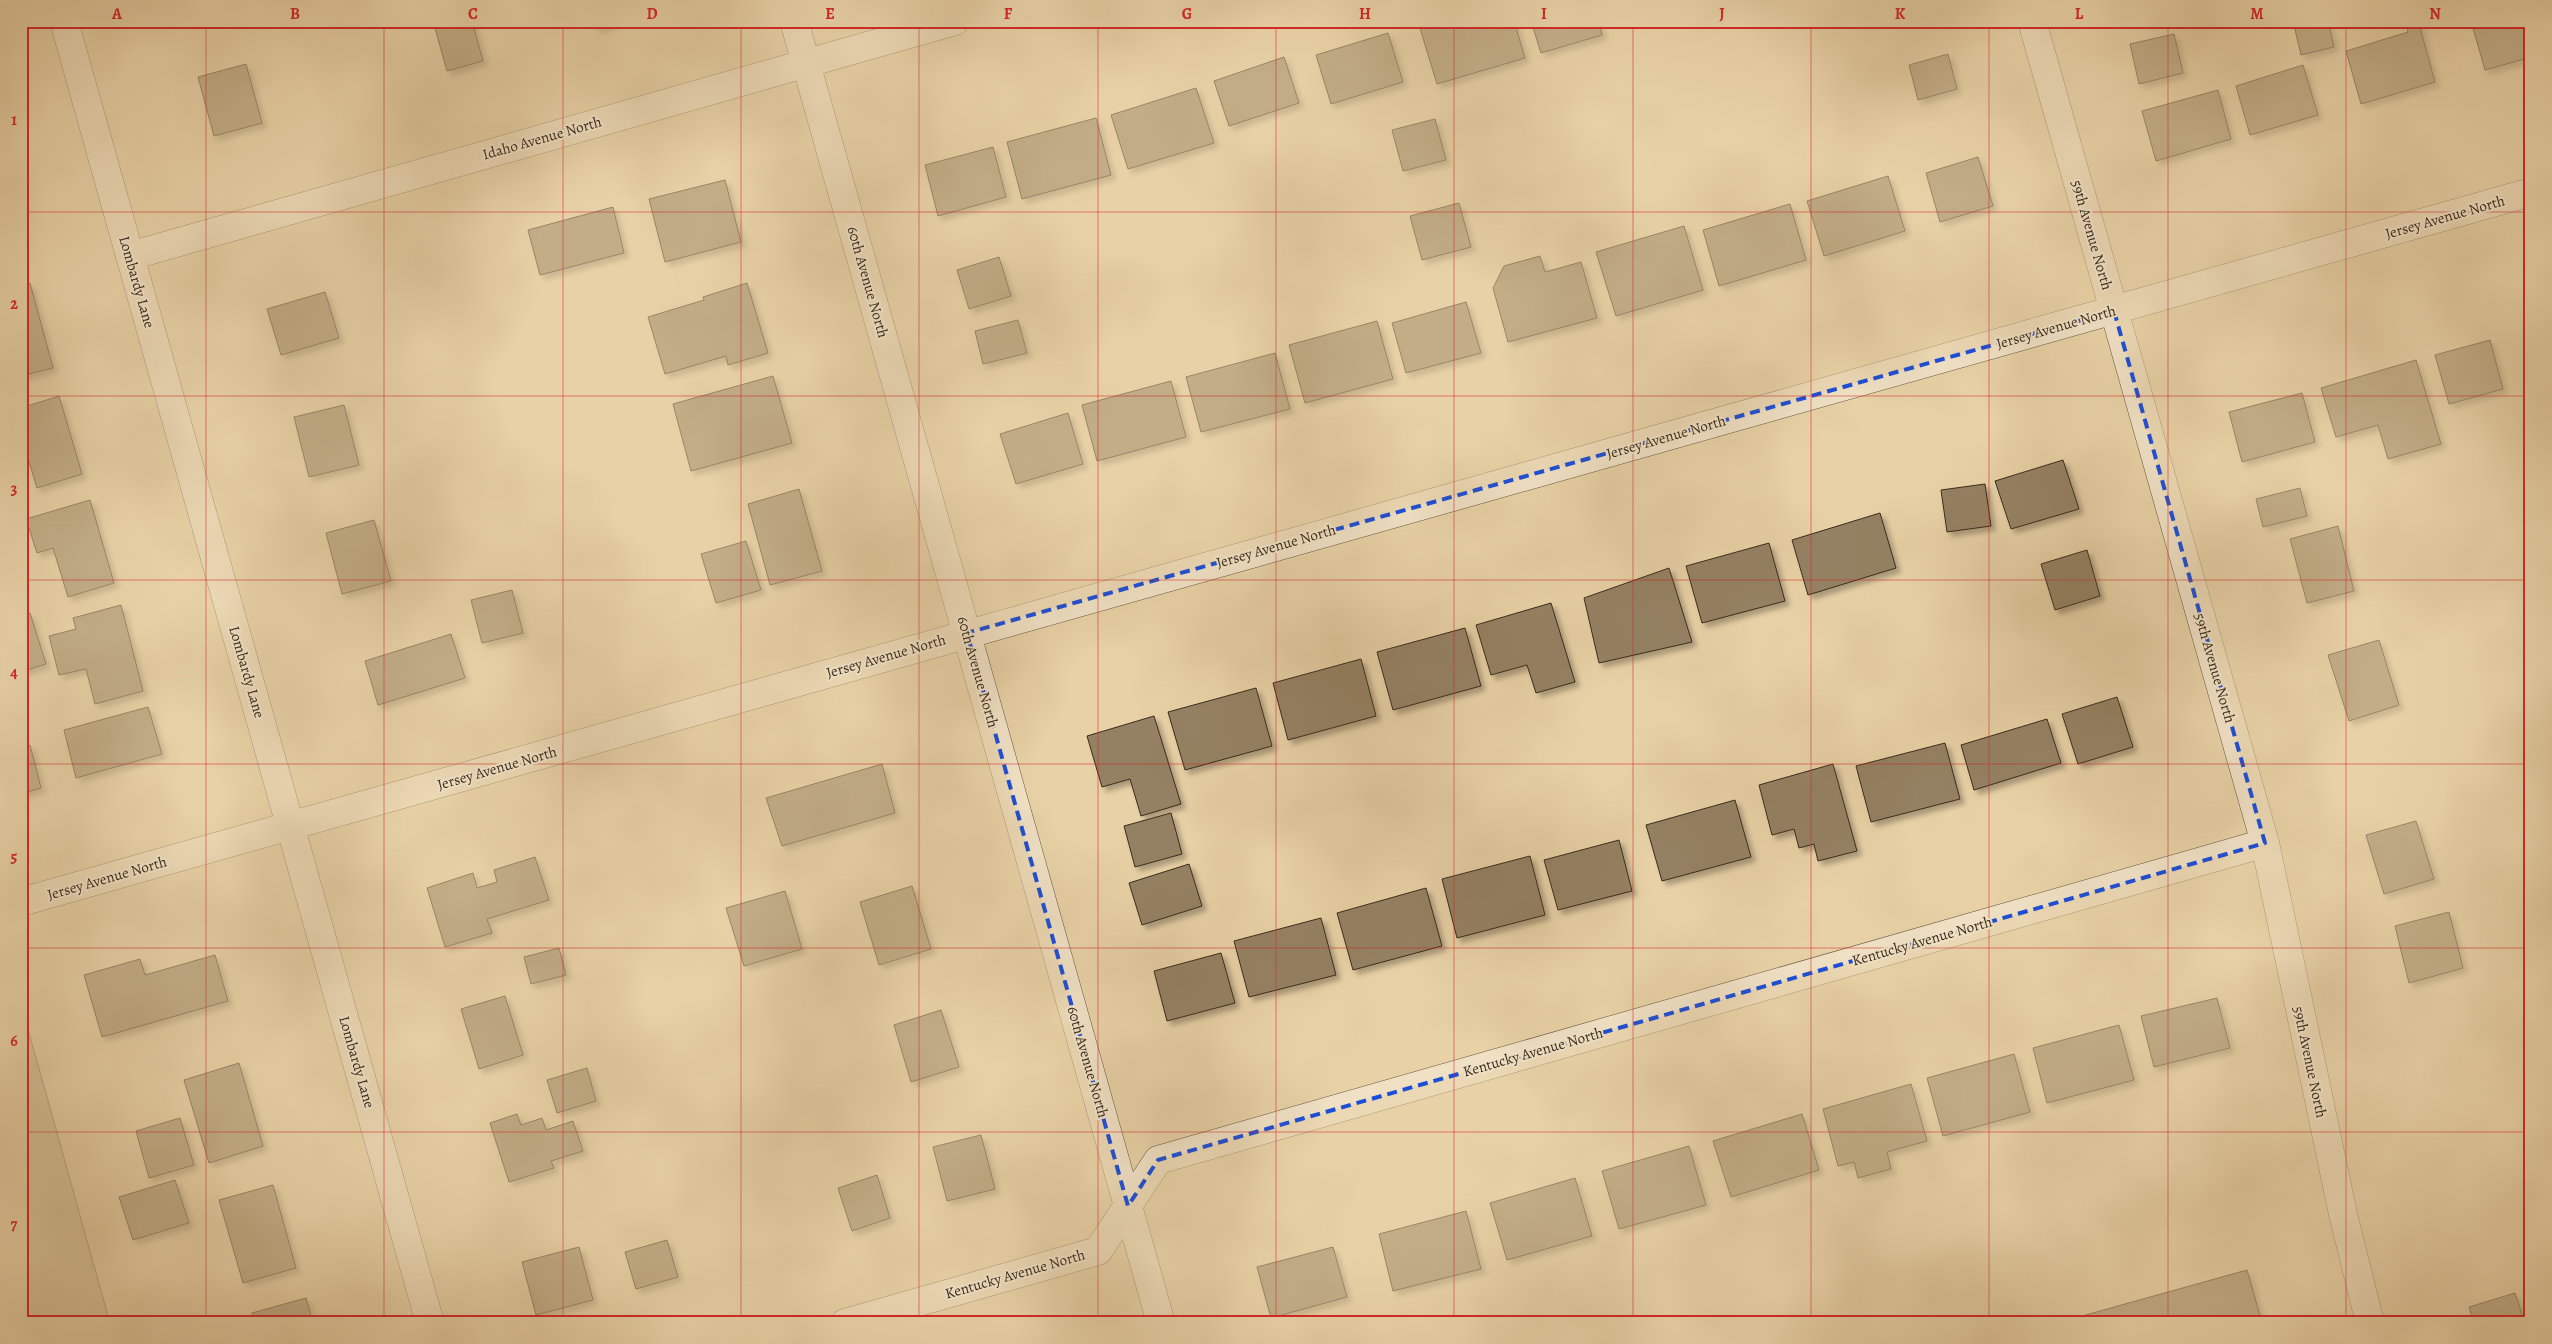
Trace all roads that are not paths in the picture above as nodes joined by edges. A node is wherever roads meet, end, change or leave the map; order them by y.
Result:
1 (64, 21) edge
2 (794, 21) edge
3 (955, 21) edge
4 (2032, 21) edge
5 (806, 63) junction
6 (2531, 192) edge
7 (130, 256) junction
8 (2114, 311) junction
9 (967, 633) junction
10 (291, 826) junction
11 (2265, 843) junction
12 (21, 902) edge
13 (1128, 1206) junction
14 (430, 1323) edge
15 (845, 1323) edge
16 (1161, 1323) edge
17 (2370, 1323) edge

1 - 7 street, Lombardy Lane
2 - 5 street, 60th Avenue North
3 - 5 street, Idaho Avenue North
4 - 8 street, 59th Avenue North
5 - 7 street, Idaho Avenue North
5 - 9 street, 60th Avenue North
6 - 8 street, Jersey Avenue North
7 - 10 street, Lombardy Lane
8 - 9 street, Jersey Avenue North
8 - 11 street, 59th Avenue North
9 - 10 street, Jersey Avenue North
9 - 13 street, 60th Avenue North
10 - 12 street, Jersey Avenue North
10 - 14 street, Lombardy Lane
11 - 13 street, Kentucky Avenue North
11 - 17 street, 59th Avenue North
13 - 15 street, Kentucky Avenue North
13 - 16 street, 60th Avenue North

